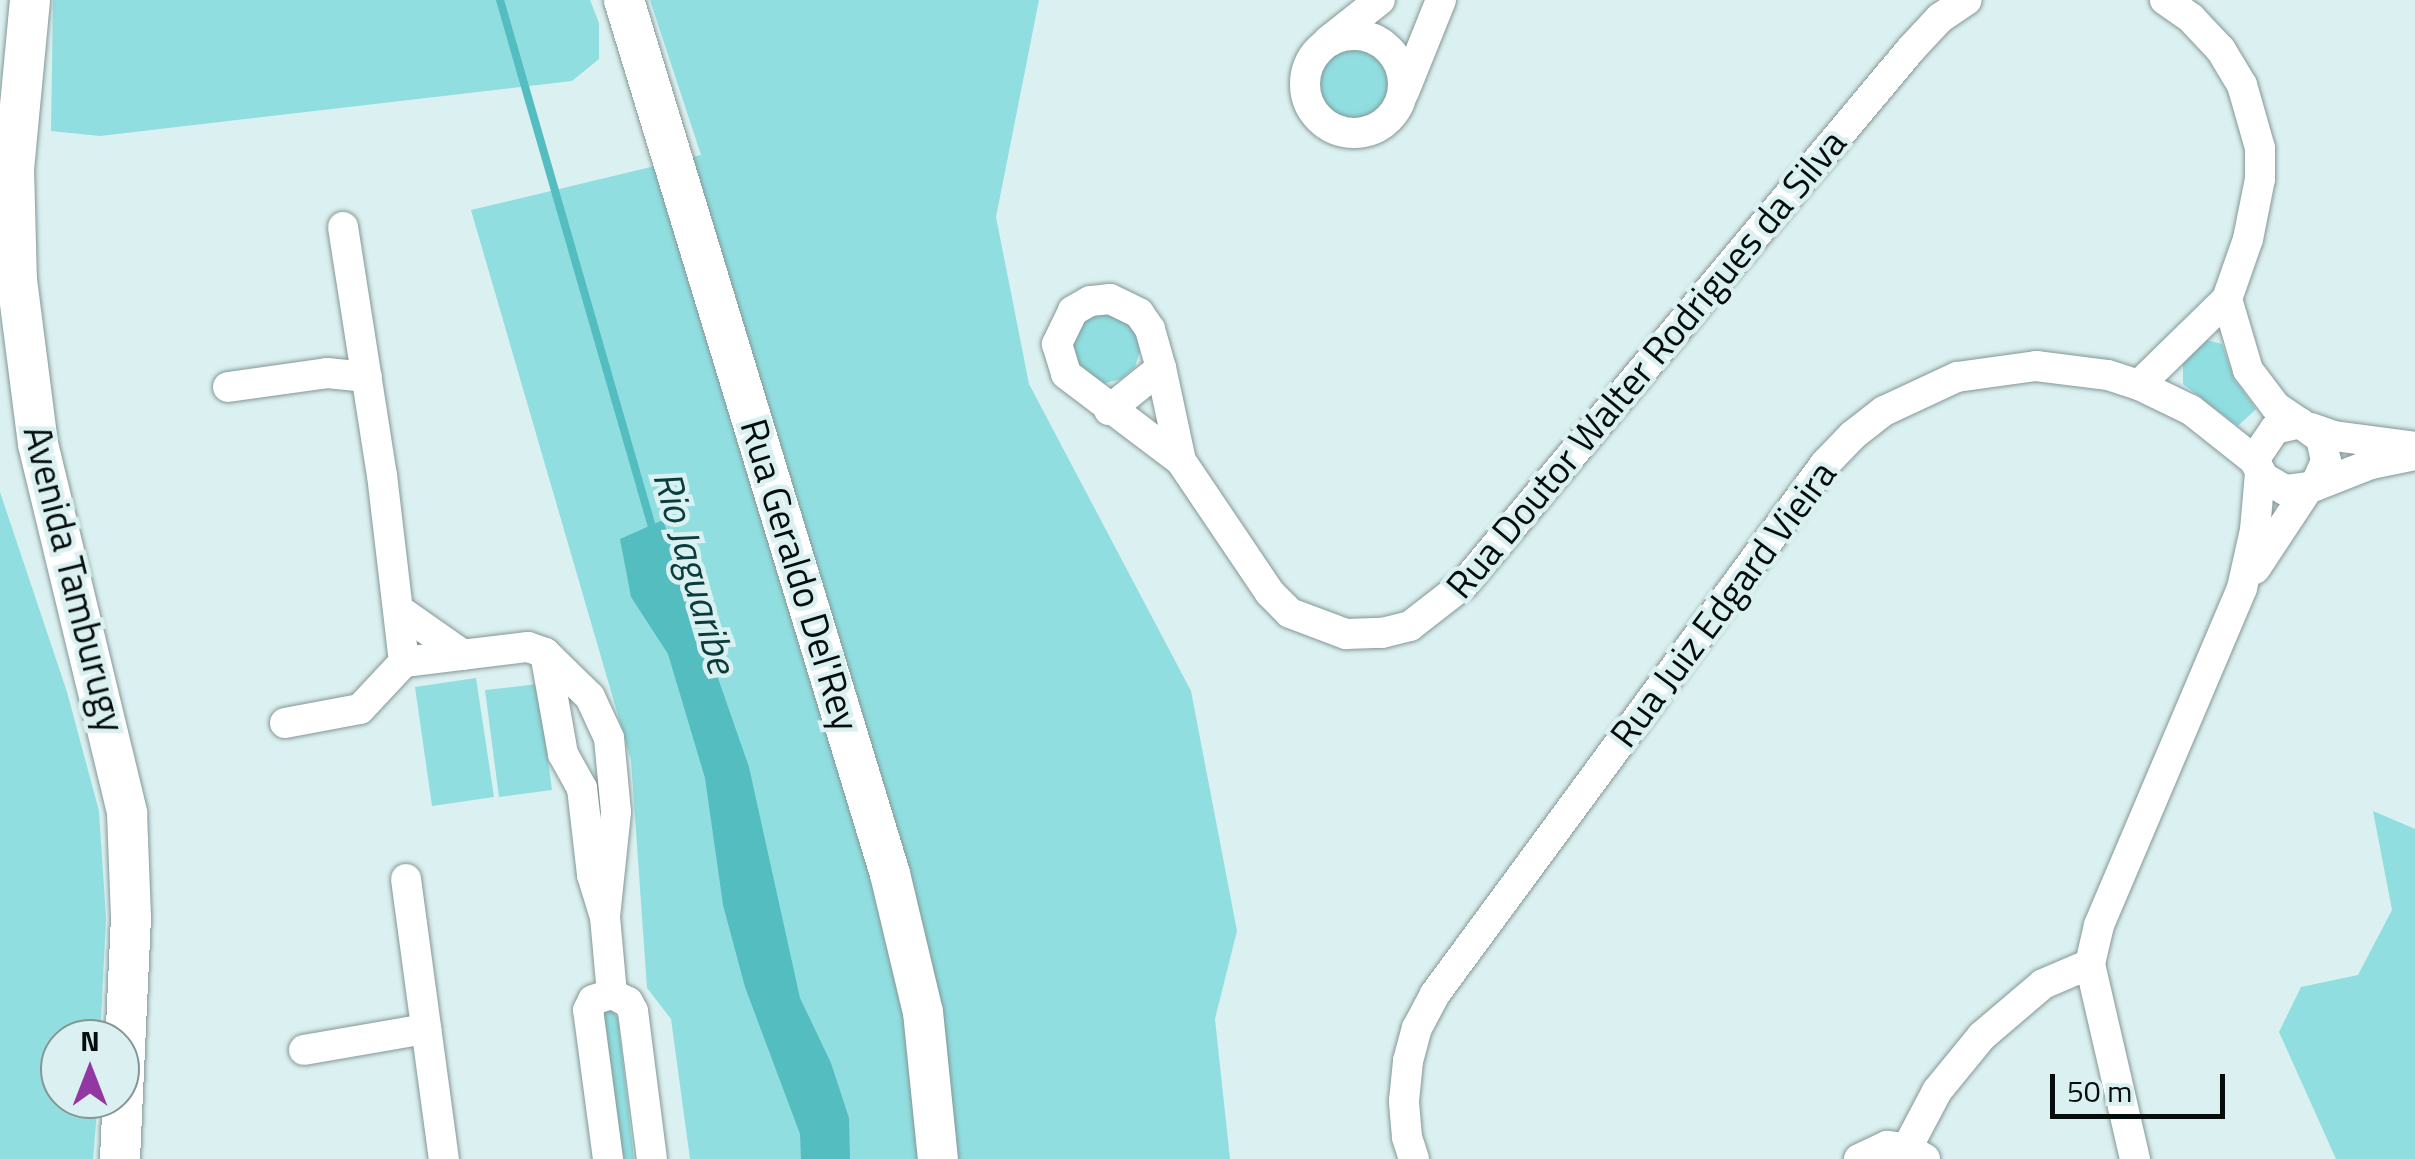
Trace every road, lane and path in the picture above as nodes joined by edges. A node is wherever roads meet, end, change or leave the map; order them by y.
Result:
1 (30, 0) edge
2 (624, 0) edge
3 (1380, 0) edge
4 (1441, 0) edge
5 (1967, 0) edge
6 (2165, 0) edge
7 (1326, 44) junction
8 (1403, 95) junction
9 (9, 143) edge
10 (343, 227) dead end
11 (2227, 299) junction
12 (1161, 368) junction
13 (367, 377) junction
14 (2139, 385) junction
15 (228, 387) dead end
16 (1109, 410) junction
17 (2305, 426) junction
18 (2415, 447) edge
19 (2415, 455) edge
20 (1180, 461) junction
21 (2257, 466) junction
22 (2311, 488) junction
23 (2242, 588) junction
24 (399, 610) junction
25 (545, 653) junction
26 (463, 655) junction
27 (404, 662) junction
28 (285, 723) dead end
29 (613, 771) junction
30 (576, 775) junction
31 (406, 879) dead end
32 (604, 917) junction
33 (2090, 964) junction
34 (612, 994) junction
35 (426, 1030) junction
36 (304, 1050) dead end
37 (1916, 1154) edge
38 (120, 1159) edge
39 (444, 1159) edge
40 (608, 1159) edge
41 (652, 1159) edge
42 (938, 1159) edge
43 (1414, 1159) edge
44 (1859, 1159) edge
45 (2135, 1159) edge

1 - 9 main road, Avenida Tamburugy
2 - 42 main road, Rua Geraldo Del'Rey
3 - 7 street
4 - 8 street
5 - 20 street, Rua Doutor Walter Rodrigues da Silva
6 - 11 street
7 - 8 street
7 - 8 street
9 - 38 main road, Avenida Tamburugy
10 - 13 street
11 - 14 street
11 - 17 street
12 - 16 street
12 - 16 street, Rua Doutor Walter Rodrigues da Silva
12 - 20 street, Rua Doutor Walter Rodrigues da Silva
13 - 15 street
13 - 24 street
14 - 21 street, Rua Juiz Edgard Vieira
14 - 43 street, Rua Juiz Edgard Vieira
16 - 20 street, Rua Doutor Walter Rodrigues da Silva
17 - 18 street
17 - 21 street
17 - 22 street
19 - 22 street
21 - 22 street
21 - 23 street
22 - 23 street
23 - 33 street
24 - 26 street
24 - 27 street
25 - 26 street
25 - 29 street
25 - 30 street
26 - 27 street
27 - 28 street
29 - 30 street
29 - 32 street
30 - 32 street
31 - 35 street
32 - 34 street
33 - 37 street
33 - 45 street
34 - 40 street
34 - 41 street
35 - 36 street
35 - 39 street
37 - 44 street

